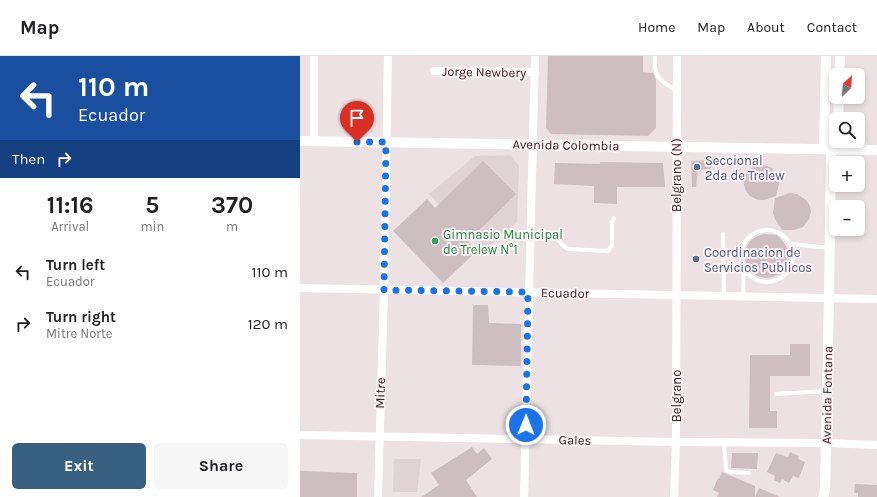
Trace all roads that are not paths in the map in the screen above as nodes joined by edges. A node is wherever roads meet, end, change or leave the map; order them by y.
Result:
1 (314, 56) edge
2 (388, 56) edge
3 (535, 56) edge
4 (655, 56) edge
5 (677, 56) edge
6 (826, 56) edge
7 (840, 56) edge
8 (839, 68) edge
9 (434, 71) dead end
10 (534, 72) junction
11 (676, 90) junction
12 (830, 112) edge
13 (300, 141) edge
14 (314, 141) junction
15 (386, 142) junction
16 (533, 145) junction
17 (676, 147) junction
18 (829, 147) edge
19 (833, 148) edge
20 (848, 148) edge
21 (877, 150) edge
22 (614, 218) dead end
23 (723, 234) dead end
24 (530, 235) junction
25 (790, 244) junction
26 (830, 248) junction
27 (744, 267) junction
28 (300, 288) edge
29 (384, 290) junction
30 (528, 292) junction
31 (677, 295) junction
32 (724, 296) junction
33 (743, 296) junction
34 (829, 299) junction
35 (877, 299) edge
36 (827, 391) junction
37 (776, 394) dead end
38 (300, 435) edge
39 (379, 437) junction
40 (526, 439) junction
41 (676, 442) junction
42 (724, 443) junction
43 (826, 443) junction
44 (877, 445) edge
45 (749, 473) dead end
46 (825, 495) edge
47 (378, 497) edge
48 (524, 497) edge
49 (674, 497) edge

1 - 14 street
2 - 15 street, Mitre
3 - 10 street
4 - 11 lane
5 - 11 street, Belgrano (N)
6 - 12 street, Avenida Fontana
7 - 8 street
9 - 10 street, Jorge Newbery
10 - 16 street
11 - 17 street, Belgrano (N)
13 - 14 street, Avenida Colombia
14 - 15 street, Avenida Colombia
15 - 16 street, Avenida Colombia
15 - 29 street, Mitre
16 - 17 street, Avenida Colombia
16 - 24 street
17 - 18 street, Avenida Colombia
17 - 31 street, Belgrano (N)
19 - 26 street, Avenida Fontana
20 - 21 street, Avenida Colombia
22 - 24 lane
23 - 32 lane
24 - 30 street
25 - 26 lane
25 - 27 lane
25 - 27 lane
26 - 34 street, Avenida Fontana
27 - 33 lane
28 - 29 street, Ecuador
29 - 30 street, Ecuador
29 - 39 street, Mitre
30 - 31 street, Ecuador
30 - 40 street
31 - 32 street, Ecuador
31 - 41 street, Belgrano
32 - 33 street, Ecuador
33 - 34 street, Ecuador
34 - 35 street, Ecuador
34 - 36 street, Avenida Fontana
36 - 37 lane
36 - 43 street, Avenida Fontana
38 - 39 street, Gales
39 - 40 street, Gales
39 - 47 street, Mitre
40 - 41 street, Gales
40 - 48 street
41 - 42 street, Gales
41 - 49 street, Belgrano
42 - 43 street, Gales
42 - 45 lane
43 - 44 street, Gales
43 - 46 street, Avenida Fontana

